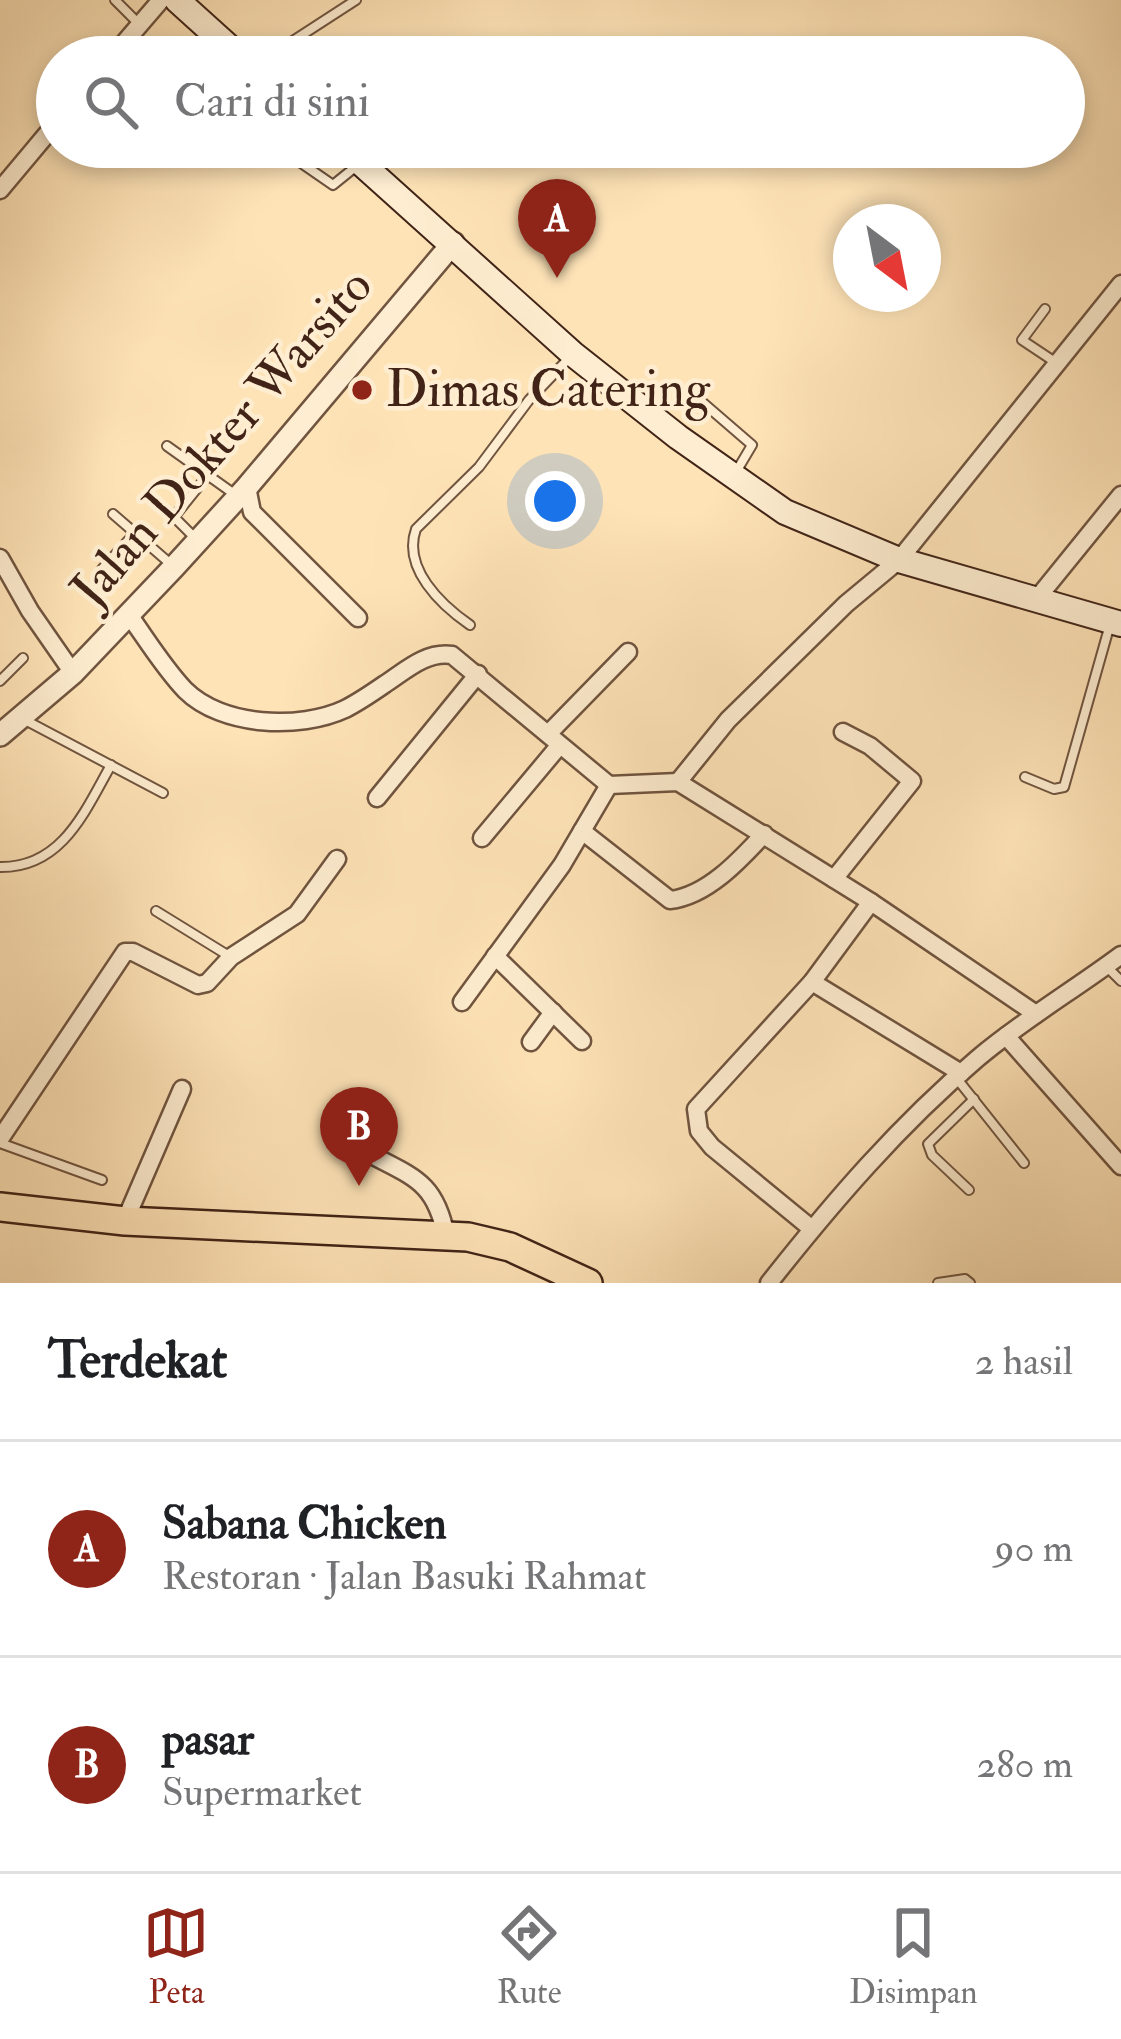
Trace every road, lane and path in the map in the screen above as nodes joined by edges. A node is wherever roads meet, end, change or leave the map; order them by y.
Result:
1 (115, 0) edge
2 (175, 0) edge
3 (356, 0) edge
4 (139, 24) junction
5 (129, 36) edge
6 (216, 36) edge
7 (300, 36) edge
8 (36, 147) edge
9 (308, 168) edge
10 (344, 168) edge
11 (367, 168) edge
12 (0, 190) edge
13 (453, 243) junction
14 (1121, 284) edge
15 (1105, 304) junction
16 (1045, 309) dead end
17 (1121, 318) edge
18 (573, 354) junction
19 (1056, 363) junction
20 (701, 401) dead end
21 (167, 446) dead end
22 (207, 476) junction
23 (733, 476) junction
24 (243, 492) junction
25 (1121, 495) edge
26 (113, 514) dead end
27 (135, 533) junction
28 (197, 541) junction
29 (0, 558) edge
30 (899, 560) junction
31 (174, 567) junction
32 (102, 568) dead end
33 (1036, 601) junction
34 (129, 616) junction
35 (358, 618) dead end
36 (1116, 623) edge
37 (470, 625) dead end
38 (628, 652) dead end
39 (23, 658) dead end
40 (73, 673) junction
41 (478, 674) junction
42 (0, 681) edge
43 (18, 717) junction
44 (843, 732) dead end
45 (0, 735) edge
46 (554, 740) junction
47 (111, 765) junction
48 (1024, 777) dead end
49 (678, 782) junction
50 (609, 785) junction
51 (164, 793) dead end
52 (377, 798) dead end
53 (582, 831) junction
54 (764, 834) junction
55 (482, 838) dead end
56 (338, 859) dead end
57 (0, 867) edge
58 (834, 879) junction
59 (871, 902) junction
60 (156, 911) dead end
61 (495, 956) junction
62 (231, 957) junction
63 (1113, 960) edge
64 (1121, 981) edge
65 (812, 982) junction
66 (462, 1002) dead end
67 (553, 1012) junction
68 (1036, 1014) junction
69 (1006, 1036) junction
70 (582, 1041) dead end
71 (531, 1042) dead end
72 (958, 1075) junction
73 (182, 1090) dead end
74 (974, 1099) junction
75 (0, 1141) edge
76 (365, 1152) dead end
77 (1024, 1163) dead end
78 (1121, 1166) edge
79 (102, 1180) dead end
80 (969, 1190) dead end
81 (0, 1207) edge
82 (125, 1221) junction
83 (812, 1228) junction
84 (446, 1236) junction
85 (588, 1283) edge
86 (770, 1283) edge
87 (938, 1283) edge
88 (970, 1283) edge

1 - 4 lane
2 - 4 street
2 - 6 main road
3 - 7 lane
4 - 5 street
8 - 12 street
9 - 10 lane
11 - 13 main road
13 - 18 main road
13 - 24 street, Jalan Dokter Warsito
14 - 15 street
15 - 17 street
15 - 19 street
16 - 19 lane
18 - 23 main road
18 - 37 lane
19 - 30 street
20 - 23 lane
21 - 22 lane
22 - 24 lane
22 - 28 lane
23 - 30 main road
24 - 28 street, Jalan Dokter Warsito
24 - 35 street
25 - 33 street
26 - 27 lane
27 - 31 lane
27 - 32 lane
28 - 31 street, Jalan Dokter Warsito
29 - 40 street
30 - 33 main road
30 - 49 street
31 - 34 street, Jalan Dokter Warsito
33 - 36 main road
34 - 40 street, Jalan Dokter Warsito
34 - 41 street
36 - 48 lane
38 - 46 street
39 - 42 lane
40 - 43 street, Jalan Dokter Warsito
41 - 46 street
41 - 52 street
43 - 45 street, Jalan Dokter Warsito
43 - 47 lane
44 - 58 street
46 - 50 street
46 - 55 street
47 - 51 lane
47 - 57 lane
49 - 50 street
49 - 54 street
50 - 53 street
53 - 54 street
53 - 61 street
54 - 58 street
56 - 62 street
58 - 59 street
59 - 65 street
59 - 68 street
60 - 62 lane
61 - 66 street
61 - 67 street
62 - 75 street
63 - 64 lane
63 - 68 street
65 - 72 street
65 - 83 street
67 - 70 street
67 - 71 street
68 - 69 street
69 - 72 street
69 - 78 street
72 - 74 lane
72 - 83 street
73 - 82 street
74 - 77 lane
74 - 80 lane
75 - 79 lane
76 - 84 street
81 - 82 highway
82 - 84 highway
83 - 86 street
84 - 85 highway
87 - 88 lane

